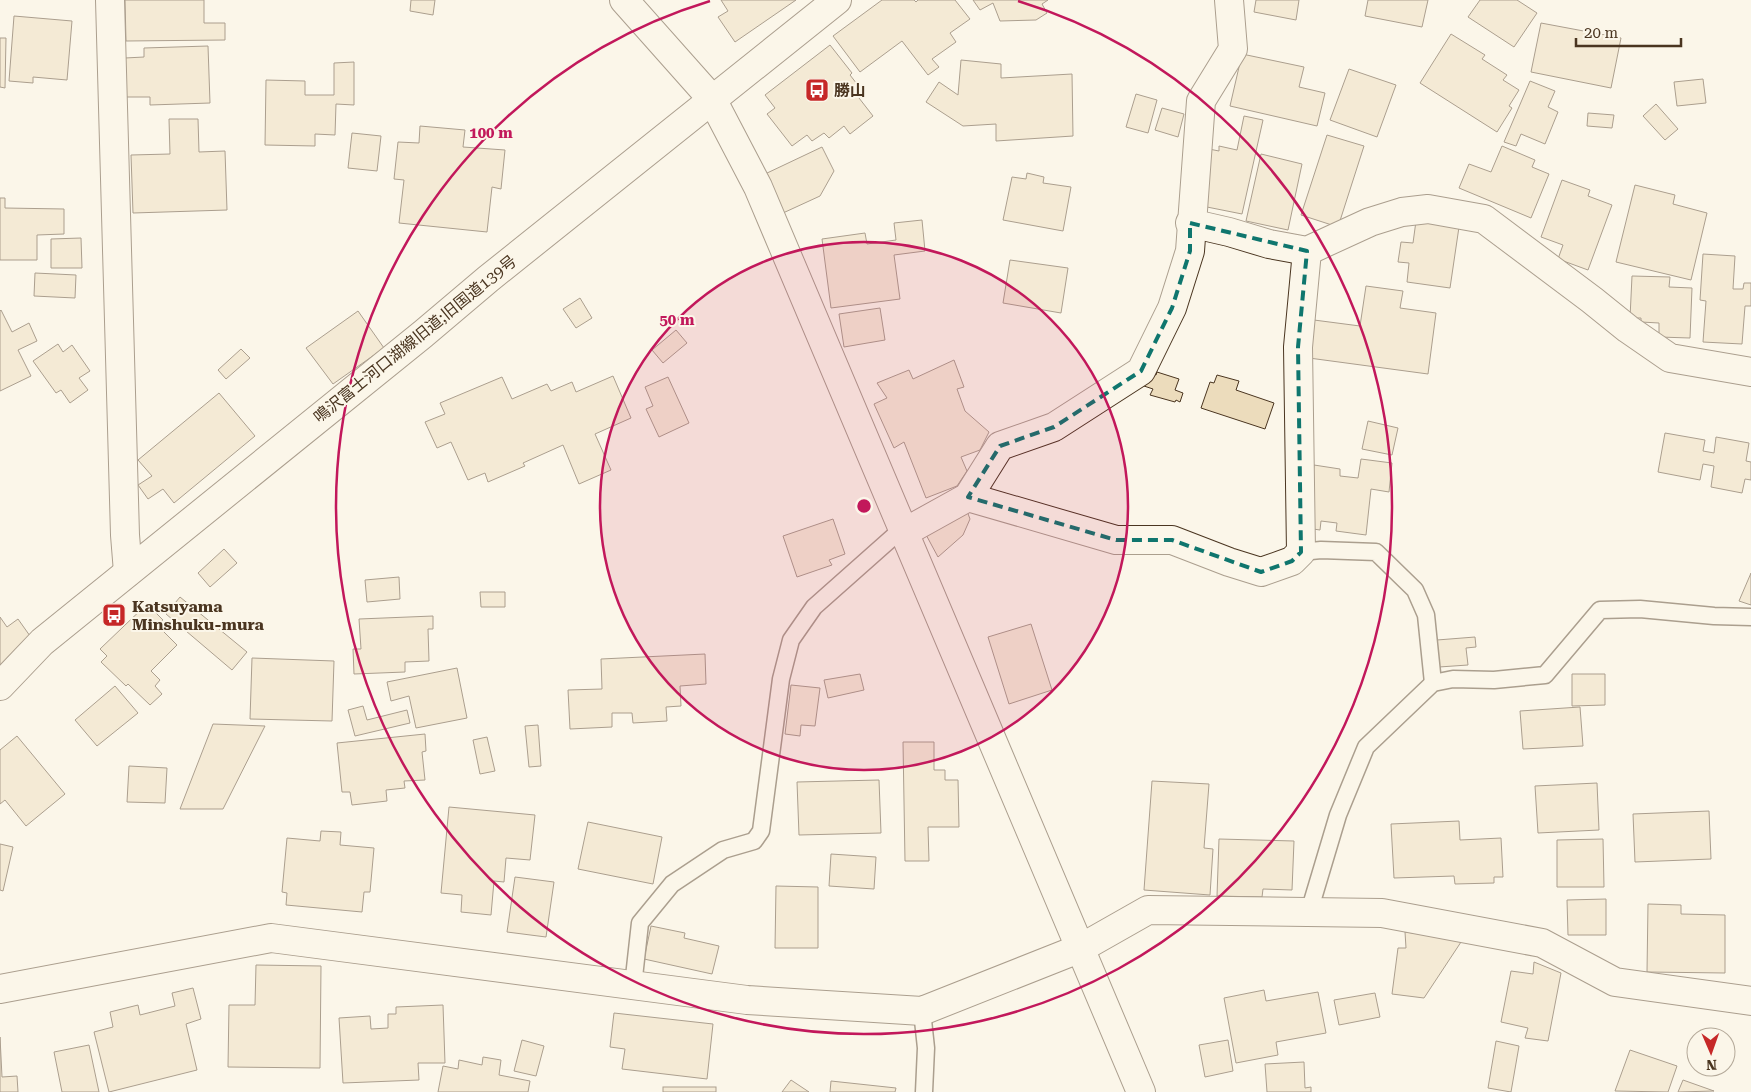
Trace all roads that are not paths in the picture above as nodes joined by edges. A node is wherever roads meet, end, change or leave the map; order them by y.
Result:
1 (110, 0) edge
2 (624, 0) edge
3 (837, 0) edge
4 (1229, 0) edge
5 (712, 99) junction
6 (1190, 223) junction
7 (1307, 251) junction
8 (1751, 372) edge
9 (968, 498) junction
10 (904, 530) junction
11 (1301, 552) junction
12 (128, 572) junction
13 (1751, 617) edge
14 (1433, 683) junction
15 (0, 686) edge
16 (1309, 912) junction
17 (1081, 948) junction
18 (633, 986) junction
19 (0, 989) edge
20 (1751, 1001) edge
21 (922, 1011) junction
22 (924, 1092) edge
23 (1141, 1092) edge

1 - 12 street
2 - 5 street
3 - 5 street, 鳴沢富士河口湖線旧道;旧国道139号
4 - 6 street
5 - 10 street
5 - 12 street, 鳴沢富士河口湖線旧道;旧国道139号
6 - 7 street
6 - 9 street
7 - 8 street
7 - 11 street
9 - 10 street
9 - 11 street
10 - 17 street
10 - 18 lane
11 - 14 lane
12 - 15 street, 鳴沢富士河口湖線旧道;旧国道139号
13 - 14 lane
14 - 16 lane
16 - 17 street
16 - 20 street
17 - 21 street
17 - 23 street
18 - 19 street
18 - 21 street
21 - 22 lane

